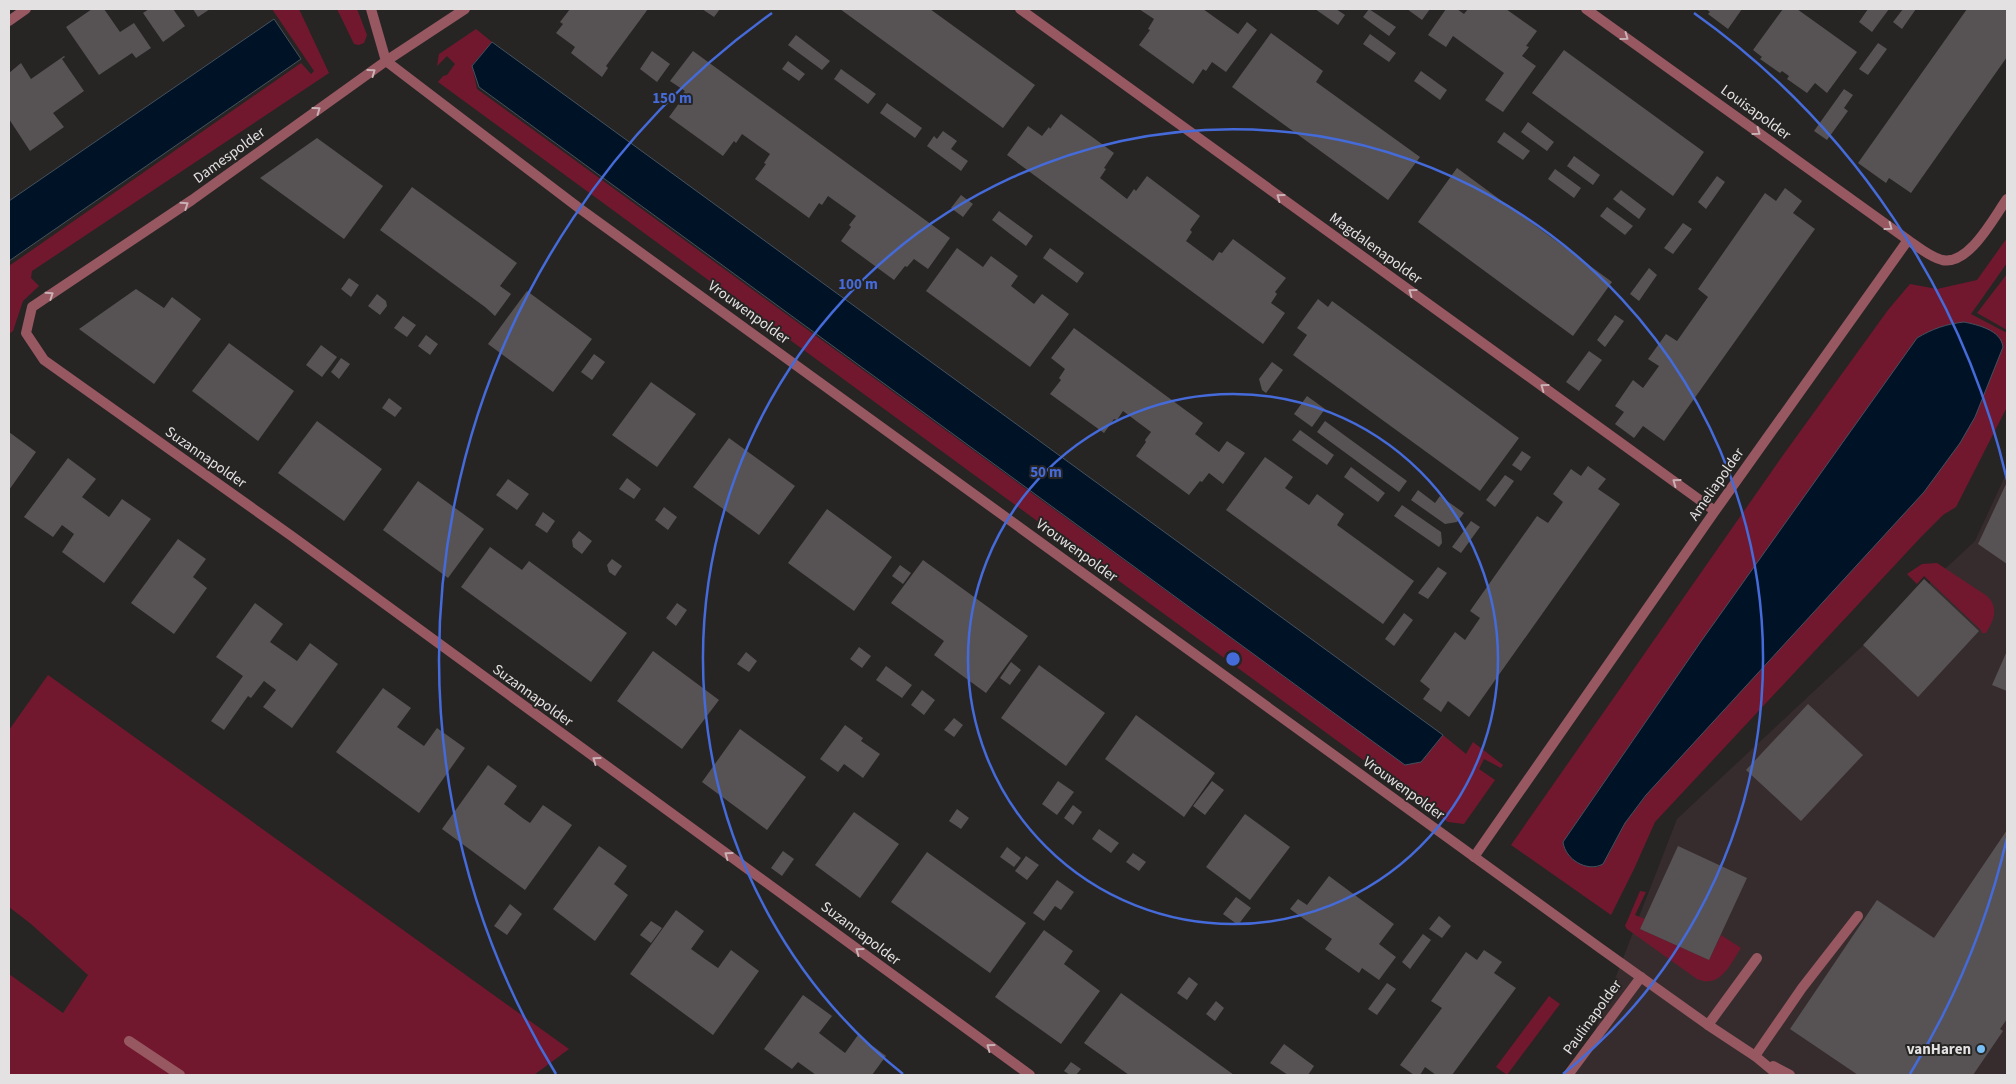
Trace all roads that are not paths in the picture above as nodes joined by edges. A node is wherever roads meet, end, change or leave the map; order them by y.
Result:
1 (26, 9) edge
2 (371, 9) edge
3 (465, 9) edge
4 (1020, 9) edge
5 (1586, 9) edge
6 (9, 21) edge
7 (386, 61) junction
8 (2007, 199) edge
9 (1908, 240) junction
10 (26, 333) joint
11 (1715, 511) junction
12 (1474, 857) junction
13 (1858, 916) dead end
14 (1757, 958) dead end
15 (1641, 977) junction
16 (1708, 1026) junction
17 (129, 1041) dead end
18 (1755, 1056) junction
19 (180, 1075) edge
20 (1030, 1075) edge
21 (1568, 1075) edge
22 (1778, 1075) edge
23 (1790, 1075) edge

1 - 6 street
2 - 7 street
3 - 7 street, Damespolder
11 -> 4 street, Magdalenapolder
5 -> 9 street, Louisapolder
10 -> 7 street, Damespolder
7 - 12 street, Vrouwenpolder
8 - 9 street
9 - 11 street, Ameliapolder
20 -> 10 street, Suzannapolder
11 - 12 street, Ameliapolder
12 - 15 street, Vrouwenpolder
13 - 18 street
14 - 16 street
15 - 16 street, Vrouwenpolder
15 - 21 street, Paulinapolder
16 - 18 street, Vrouwenpolder
17 - 19 street
18 - 22 street, Vrouwenpolder
18 - 23 street, Vrouwenpolder

